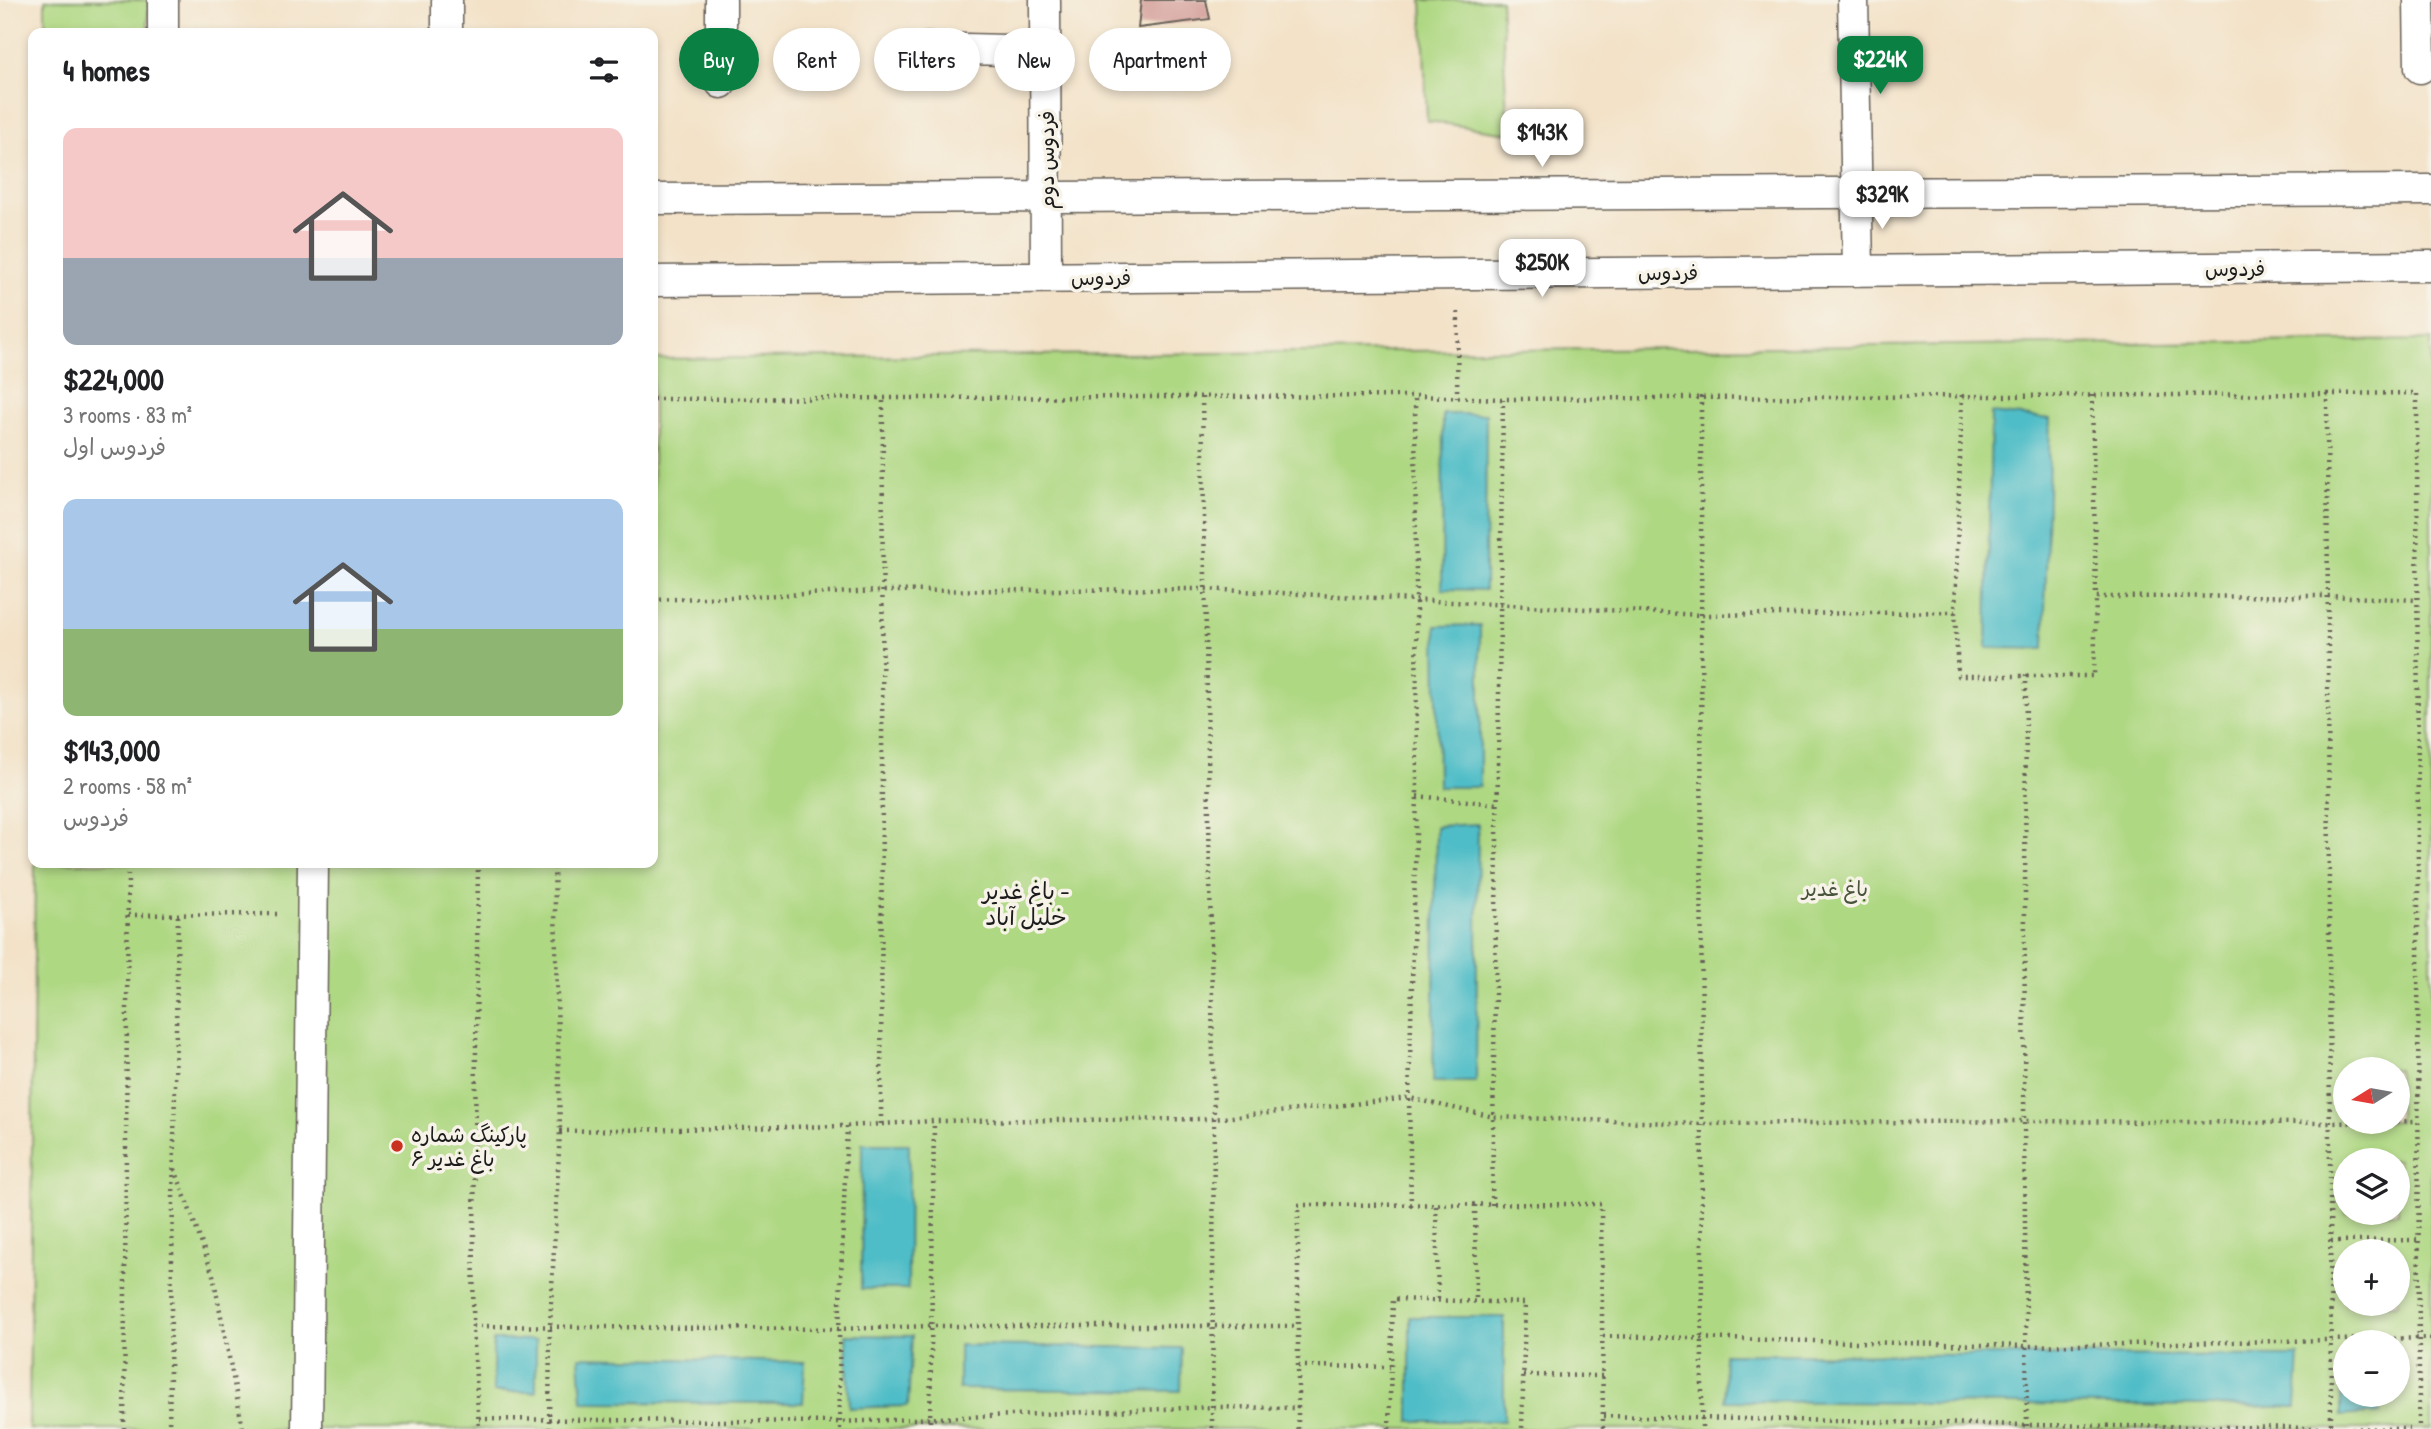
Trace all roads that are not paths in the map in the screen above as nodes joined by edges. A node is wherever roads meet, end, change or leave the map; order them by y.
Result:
1 (163, 0) edge
2 (447, 0) edge
3 (721, 0) edge
4 (1045, 0) edge
5 (1853, 0) edge
6 (2419, 0) edge
7 (163, 28) edge
8 (447, 28) edge
9 (721, 28) edge
10 (1046, 28) edge
11 (2420, 68) dead end
12 (1046, 91) edge
13 (2431, 190) edge
14 (1856, 192) junction
15 (1045, 197) junction
16 (658, 198) edge
17 (2431, 266) edge
18 (1858, 271) junction
19 (1046, 277) junction
20 (658, 281) edge
21 (313, 868) edge
22 (307, 1429) edge

1 - 7 street
2 - 8 street
3 - 9 street
4 - 10 street, فردوس دوم
5 - 14 street
6 - 11 street
12 - 15 street, فردوس دوم
13 - 14 street
14 - 15 street
14 - 18 street
15 - 16 street
15 - 19 street, فردوس دوم
17 - 18 street, فردوس
18 - 19 street, فردوس
19 - 20 street, فردوس
21 - 22 street

